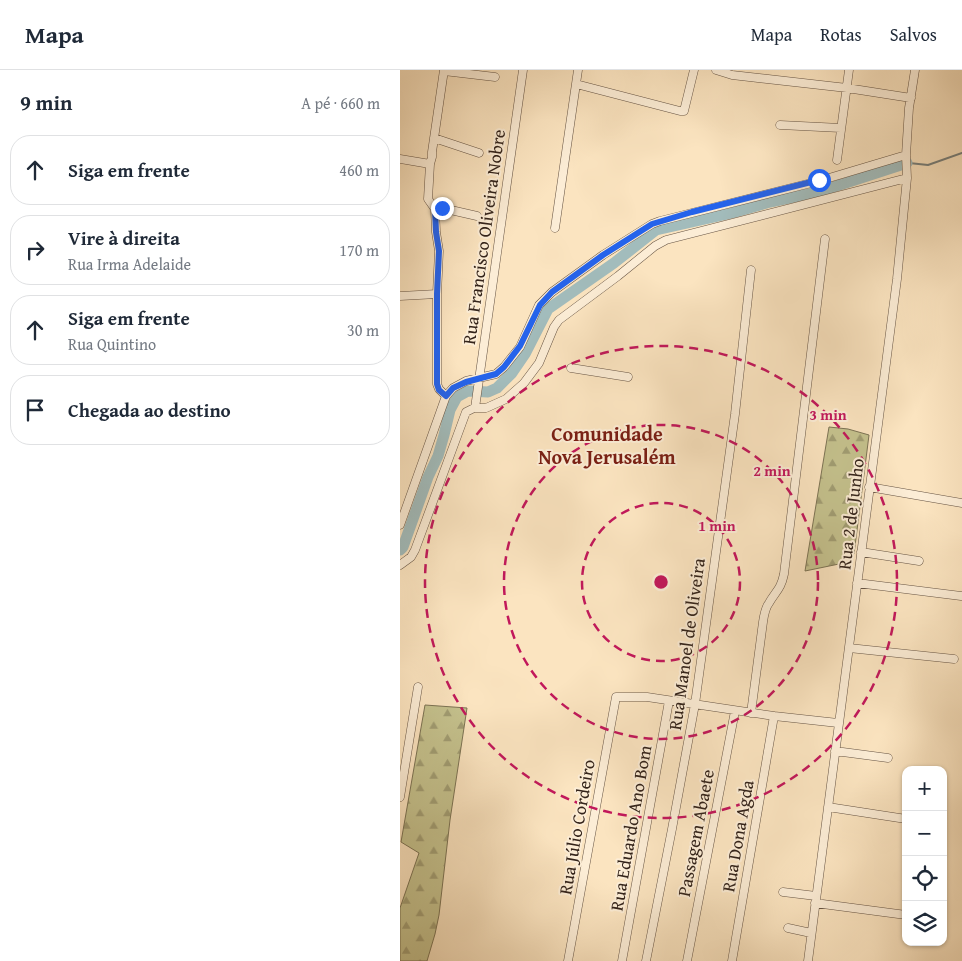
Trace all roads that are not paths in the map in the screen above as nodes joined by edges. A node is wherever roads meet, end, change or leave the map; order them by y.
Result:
1 (524, 70) edge
2 (578, 70) edge
3 (694, 70) edge
4 (716, 70) edge
5 (849, 70) edge
6 (915, 70) edge
7 (444, 71) edge
8 (495, 77) dead end
9 (576, 84) junction
10 (847, 88) junction
11 (910, 98) junction
12 (780, 125) dead end
13 (841, 128) junction
14 (434, 138) junction
15 (479, 153) dead end
16 (906, 155) junction
17 (400, 159) edge
18 (837, 160) dead end
19 (430, 164) junction
20 (907, 178) junction
21 (435, 209) junction
22 (477, 216) dead end
23 (556, 228) dead end
24 (825, 239) dead end
25 (751, 270) dead end
26 (437, 294) junction
27 (400, 296) edge
28 (571, 368) dead end
29 (628, 377) dead end
30 (478, 383) junction
31 (446, 396) junction
32 (474, 408) dead end
33 (869, 487) junction
34 (962, 503) edge
35 (400, 524) edge
36 (861, 552) junction
37 (919, 561) dead end
38 (400, 565) edge
39 (857, 583) junction
40 (961, 596) dead end
41 (849, 648) junction
42 (954, 659) dead end
43 (418, 687) dead end
44 (669, 701) junction
45 (695, 704) junction
46 (735, 710) junction
47 (751, 713) junction
48 (774, 716) junction
49 (838, 723) junction
50 (835, 751) junction
51 (888, 758) dead end
52 (400, 797) edge
53 (828, 807) junction
54 (902, 818) edge
55 (783, 892) dead end
56 (816, 899) junction
57 (902, 913) edge
58 (788, 928) dead end
59 (811, 933) junction
60 (568, 961) edge
61 (622, 961) edge
62 (646, 961) edge
63 (687, 961) edge
64 (732, 961) edge
65 (808, 961) edge

1 - 30 street, Rua Francisco Oliveira Nobre
2 - 9 street
3 - 9 street
4 - 10 street
5 - 10 street
6 - 11 street, Rua 2 de Junho
7 - 8 street
7 - 14 street
9 - 23 street
10 - 11 street
10 - 13 street
11 - 16 street, Rua 2 de Junho
12 - 13 street
13 - 18 street
14 - 15 street
14 - 19 street
16 - 20 street, Rua 2 de Junho
16 - 30 street
17 - 19 street
19 - 21 street
20 - 33 street, Rua 2 de Junho
20 - 38 street
21 - 22 street
21 - 26 street
24 - 47 street
25 - 45 street, Rua Manoel de Oliveira
26 - 27 street
26 - 31 street
28 - 29 street
30 - 31 street
30 - 32 street, Rua Francisco Oliveira Nobre
31 - 35 street
33 - 34 street
33 - 36 street, Rua 2 de Junho
36 - 37 street
36 - 39 street, Rua 2 de Junho
39 - 40 street
39 - 41 street, Rua 2 de Junho
41 - 42 street
41 - 49 street, Rua 2 de Junho
43 - 52 street
44 - 45 street
44 - 60 street, Rua Júlio Cordeiro
44 - 61 street, Rua Eduardo Ano Bom
45 - 46 street
45 - 62 street, Rua Manoel de Oliveira
46 - 47 street
46 - 63 street, Passagem Abaete
47 - 48 street
48 - 49 street
48 - 64 street, Rua Dona Agda
49 - 50 street, Rua 2 de Junho
50 - 51 street
50 - 53 street, Rua 2 de Junho
53 - 54 street
53 - 56 street, Rua 2 de Junho
55 - 56 street
56 - 57 street
56 - 59 street, Rua 2 de Junho
58 - 59 street
59 - 65 street, Rua 2 de Junho

